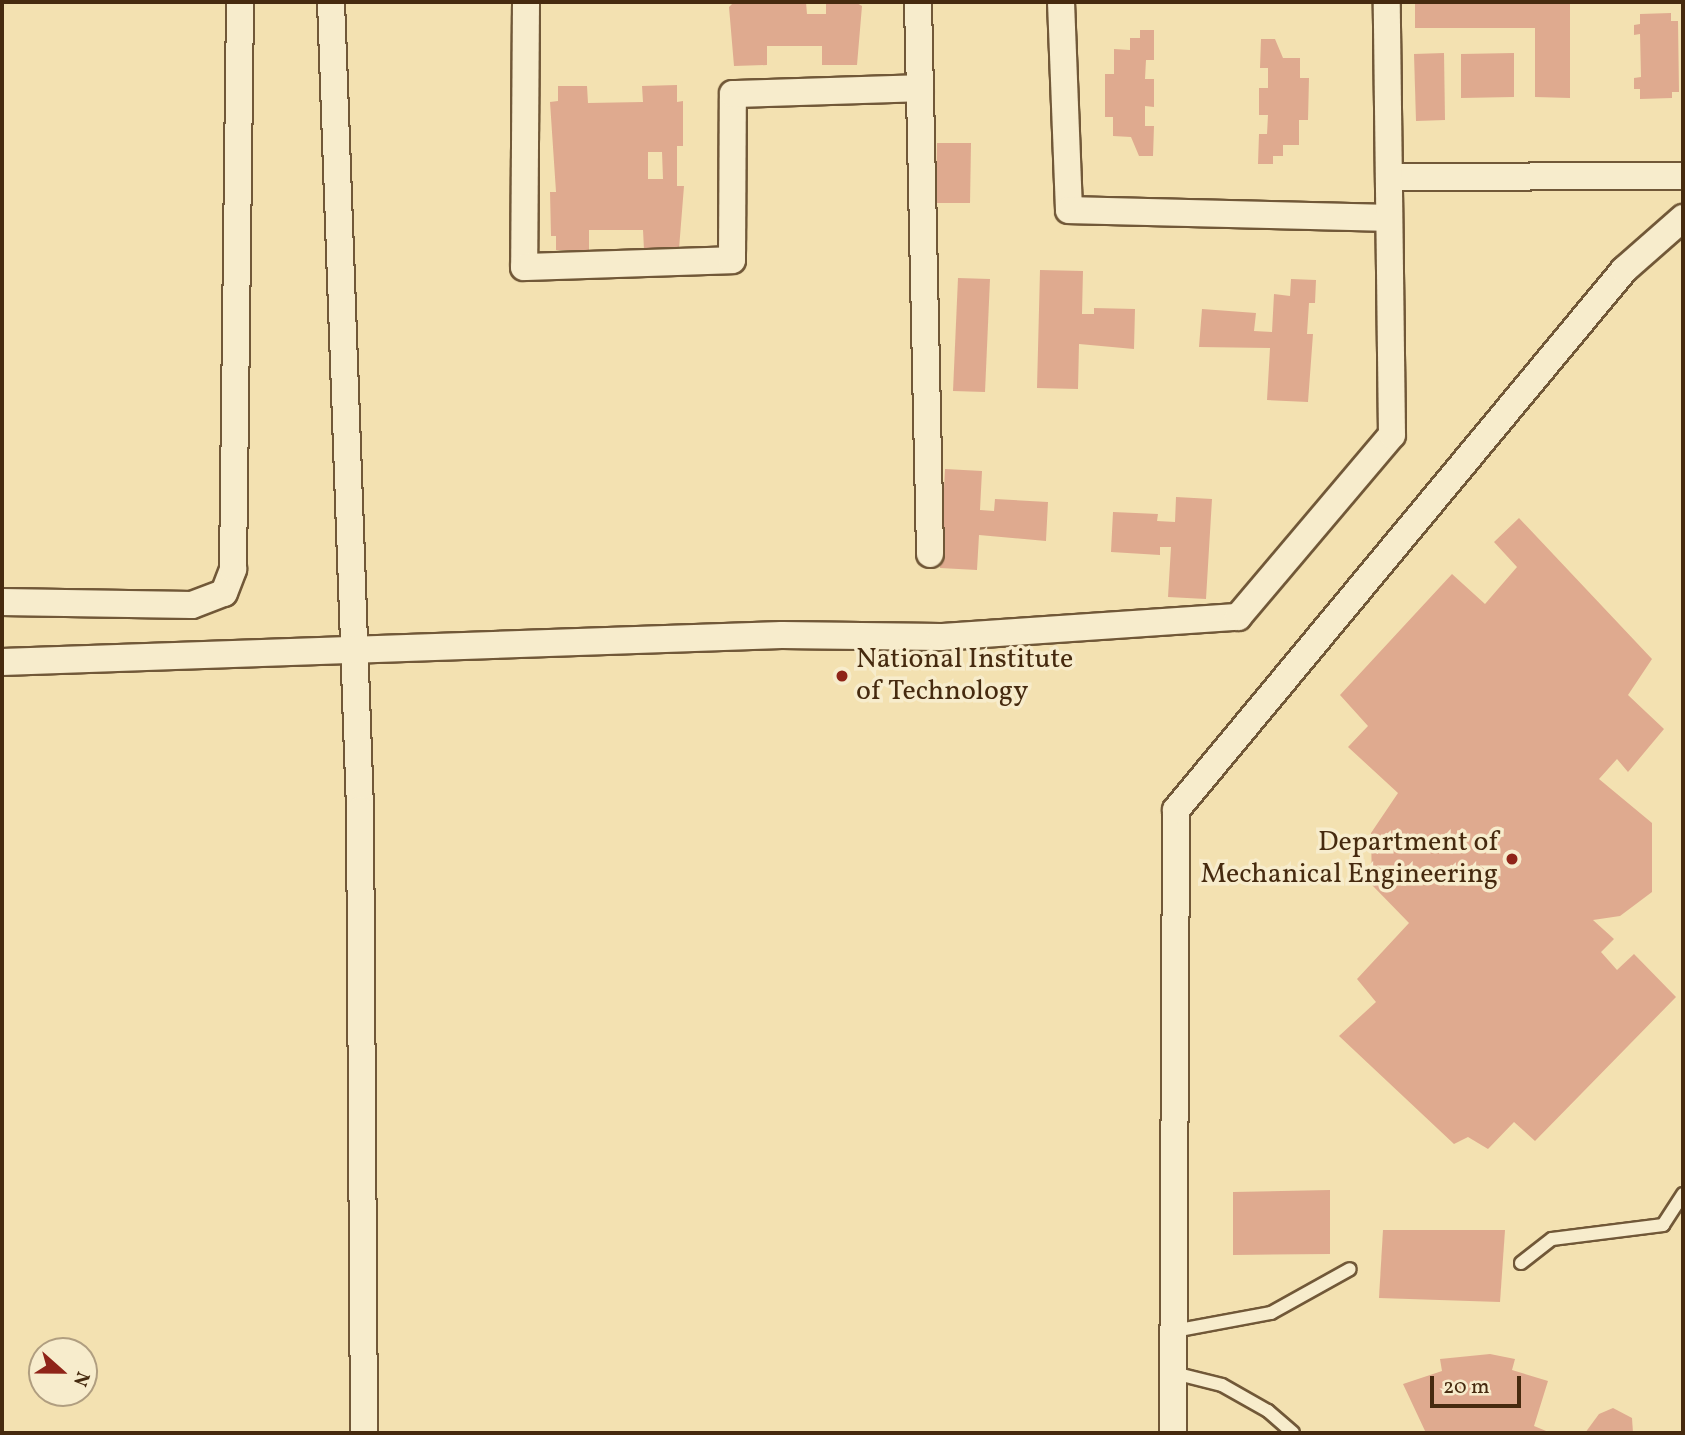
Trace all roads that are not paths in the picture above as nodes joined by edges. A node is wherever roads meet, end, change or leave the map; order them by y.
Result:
1 (240, 2) edge
2 (331, 2) edge
3 (526, 2) edge
4 (918, 2) edge
5 (1061, 2) edge
6 (1387, 2) edge
7 (920, 88) junction
8 (1683, 176) edge
9 (1389, 177) junction
10 (1390, 218) junction
11 (1683, 218) edge
12 (930, 554) dead end
13 (2, 602) edge
14 (354, 650) junction
15 (2, 662) edge
16 (1683, 1194) edge
17 (1521, 1263) dead end
18 (1350, 1269) dead end
19 (1174, 1331) junction
20 (1174, 1373) junction
21 (364, 1433) edge
22 (1173, 1433) edge
23 (1293, 1433) edge

1 - 13 street
2 - 14 street
3 - 7 street
4 - 7 street
5 - 10 street
6 - 9 street
7 - 12 street
8 - 9 street
9 - 10 street
10 - 14 street
11 - 19 street
14 - 15 street
14 - 21 street
16 - 17 lane
18 - 19 lane
19 - 20 street
20 - 22 street
20 - 23 lane

